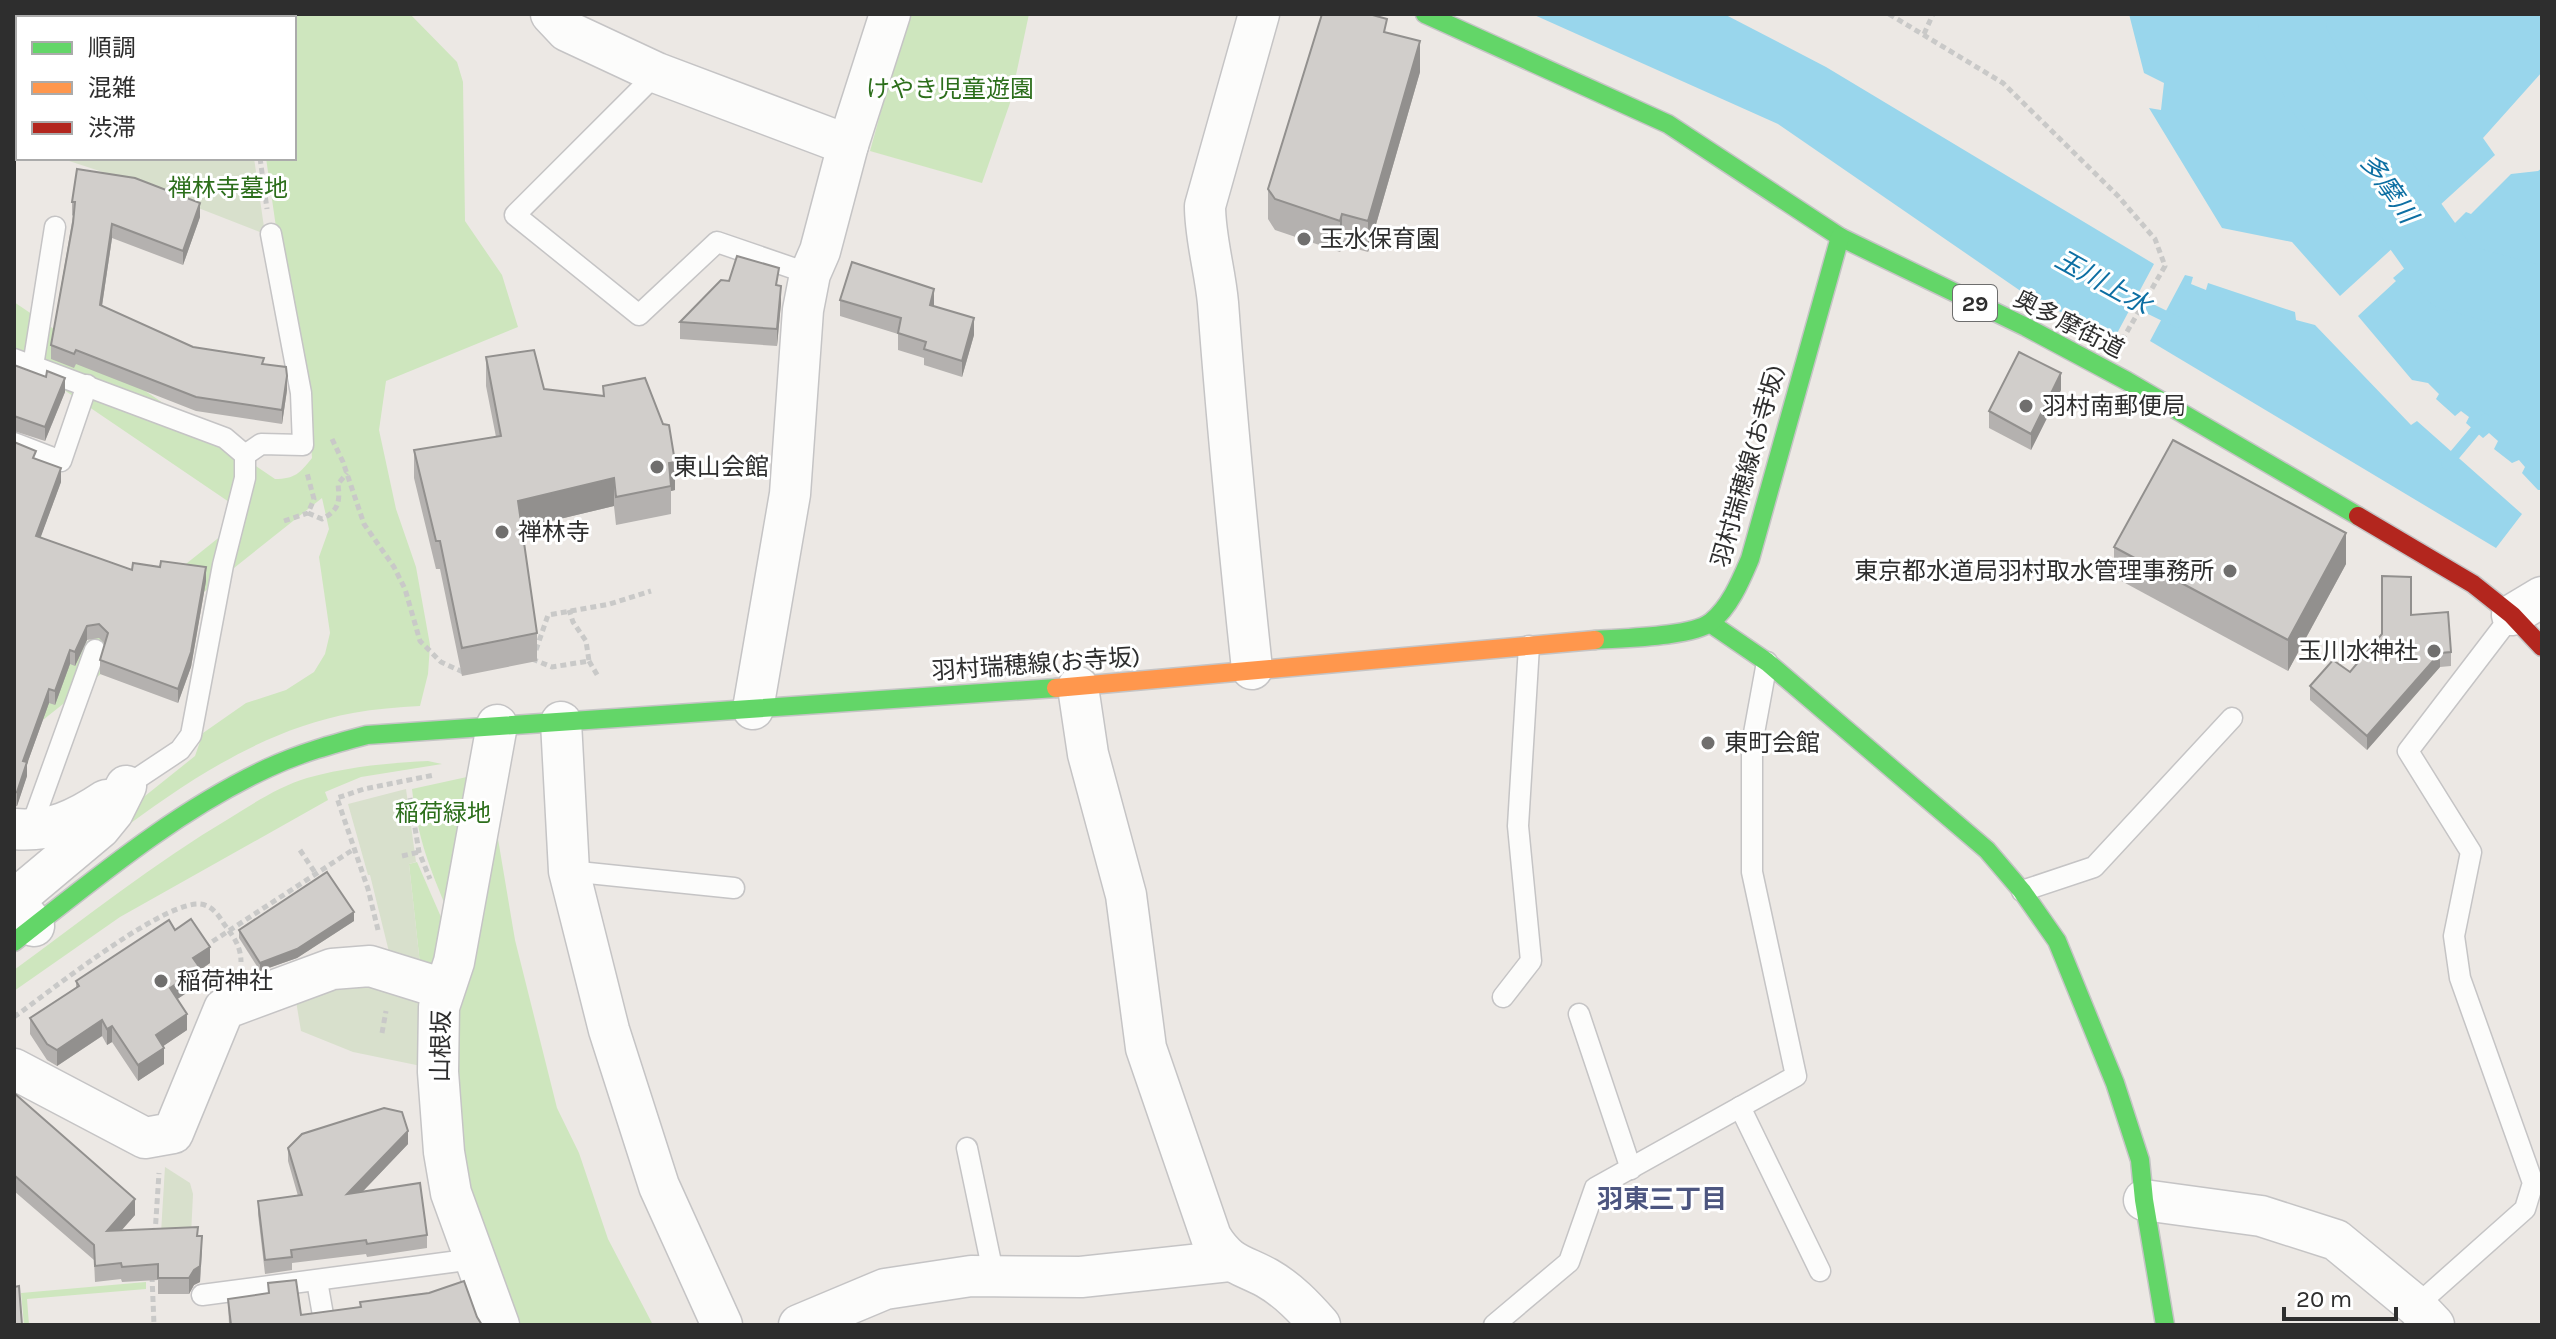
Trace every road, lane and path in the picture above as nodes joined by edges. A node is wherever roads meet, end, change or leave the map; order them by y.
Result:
1 (551, 14) edge
2 (890, 14) edge
3 (1259, 14) edge
4 (1425, 14) edge
5 (1889, 14) edge
6 (1933, 14) edge
7 (1924, 34) junction
8 (657, 73) junction
9 (848, 145) junction
10 (260, 160) edge
11 (55, 227) dead end
12 (271, 234) joint
13 (1840, 237) junction
14 (810, 274) junction
15 (2119, 346) dead end
16 (24, 362) edge
17 (87, 385) junction
18 (331, 436) dead end
19 (14, 443) edge
20 (303, 445) junction
21 (245, 455) junction
22 (347, 473) junction
23 (308, 513) junction
24 (284, 521) dead end
25 (651, 591) dead end
26 (2527, 606) edge
27 (569, 610) junction
28 (1710, 623) junction
29 (1529, 646) junction
30 (2542, 647) edge
31 (95, 650) dead end
32 (532, 659) junction
33 (589, 661) junction
34 (518, 662) edge
35 (1767, 662) junction
36 (1252, 669) junction
37 (477, 670) edge
38 (599, 679) dead end
39 (1078, 687) junction
40 (753, 709) junction
41 (2232, 718) dead end
42 (561, 722) junction
43 (494, 744) junction
44 (405, 780) dead end
45 (126, 786) junction
46 (410, 798) dead end
47 (22, 829) edge
48 (354, 849) junction
49 (300, 850) dead end
50 (419, 852) junction
51 (402, 856) dead end
52 (421, 860) dead end
53 (569, 871) junction
54 (316, 874) junction
55 (734, 888) dead end
56 (2022, 891) junction
57 (229, 930) junction
58 (24, 934) edge
59 (379, 934) dead end
60 (201, 949) edge
61 (444, 989) junction
62 (1503, 997) dead end
63 (387, 1010) dead end
64 (1579, 1014) dead end
65 (14, 1017) edge
66 (382, 1033) dead end
67 (14, 1069) edge
68 (1740, 1107) junction
69 (158, 1136) junction
70 (967, 1148) dead end
71 (1631, 1169) junction
72 (2144, 1200) junction
73 (154, 1239) edge
74 (474, 1259) junction
75 (1229, 1261) junction
76 (152, 1268) edge
77 (1820, 1271) dead end
78 (994, 1277) junction
79 (317, 1281) junction
80 (202, 1295) dead end
81 (323, 1315) edge
82 (2425, 1316) edge
83 (154, 1325) edge
84 (499, 1325) edge
85 (722, 1325) edge
86 (799, 1325) edge
87 (1320, 1325) edge
88 (1494, 1325) edge
89 (2165, 1325) edge

1 - 8 street
2 - 9 street
3 - 36 street
4 - 13 main road, 奥多摩街道 / 29
5 - 7 path
6 - 7 path
7 - 15 path
8 - 9 street
8 - 14 lane
9 - 14 street
10 - 12 path
11 - 16 lane
12 - 20 lane
13 - 26 main road, 奥多摩街道 / 29
13 - 28 main road, 羽村瑞穂線(お寺坂)
14 - 40 street
16 - 17 lane
17 - 19 lane
17 - 21 lane
18 - 22 path
20 - 21 lane
20 - 23 path
21 - 45 lane
22 - 23 path
22 - 37 path
23 - 24 path
25 - 27 path
26 - 30 main road, 奥多摩街道 / 29
26 - 82 lane
27 - 32 path
27 - 33 path
28 - 29 main road, 羽村瑞穂線(お寺坂)
28 - 35 main road
29 - 36 main road, 羽村瑞穂線(お寺坂)
29 - 62 lane
31 - 47 lane
32 - 33 path
32 - 34 path
33 - 38 path
35 - 56 main road
35 - 68 lane
36 - 39 main road, 羽村瑞穂線(お寺坂)
39 - 40 main road, 羽村瑞穂線(お寺坂)
39 - 75 street
40 - 42 main road, 羽村瑞穂線(お寺坂)
41 - 56 lane
42 - 43 main road, 羽村瑞穂線(お寺坂)
42 - 53 street
43 - 58 main road, 羽村瑞穂線(お寺坂)
43 - 61 street, 山根坂
44 - 48 path
45 - 47 street
45 - 58 street
46 - 50 path
48 - 54 path
48 - 59 path
49 - 54 path
50 - 51 path
50 - 52 path
53 - 55 lane
53 - 85 street
54 - 57 path
56 - 72 main road
57 - 60 path
57 - 65 path
61 - 69 street
61 - 74 street, 山根坂
63 - 66 path
64 - 71 lane
67 - 69 street
68 - 71 lane
68 - 77 lane
69 - 73 path
70 - 78 lane
71 - 88 lane
72 - 82 street
72 - 89 main road
74 - 79 lane
74 - 84 street, 山根坂
75 - 78 street
75 - 87 street
76 - 83 path
78 - 86 street
79 - 80 lane
79 - 81 lane

